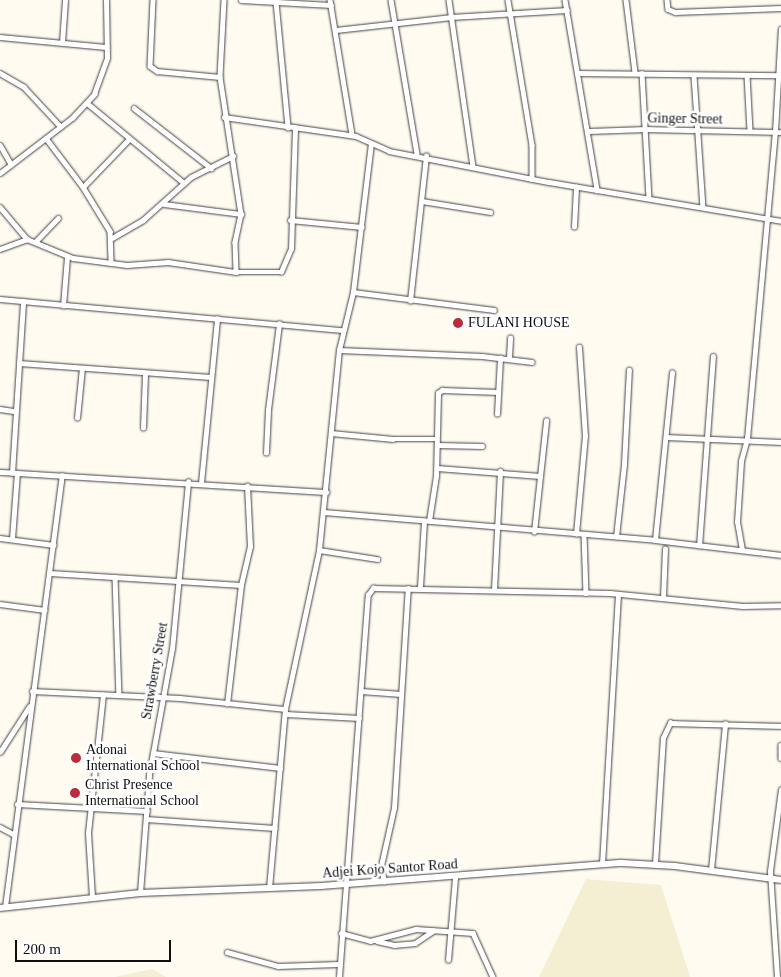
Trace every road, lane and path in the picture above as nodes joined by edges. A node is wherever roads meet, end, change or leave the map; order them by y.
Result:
1 (65, 0) edge
2 (106, 0) edge
3 (153, 0) edge
4 (224, 0) edge
5 (241, 0) edge
6 (391, 0) edge
7 (449, 0) edge
8 (508, 0) edge
9 (565, 0) edge
10 (626, 0) edge
11 (667, 0) edge
12 (276, 2) junction
13 (330, 2) edge
14 (781, 8) edge
15 (567, 10) junction
16 (510, 12) junction
17 (452, 17) junction
18 (394, 22) junction
19 (781, 29) edge
20 (336, 30) junction
21 (0, 37) edge
22 (62, 43) junction
23 (106, 47) junction
24 (635, 72) junction
25 (642, 72) junction
26 (0, 73) edge
27 (579, 73) junction
28 (747, 75) junction
29 (780, 75) edge
30 (694, 76) junction
31 (220, 77) junction
32 (87, 103) junction
33 (134, 108) dead end
34 (224, 117) junction
35 (288, 126) junction
36 (60, 127) junction
37 (294, 128) junction
38 (646, 128) junction
39 (589, 131) junction
40 (697, 131) junction
41 (750, 131) junction
42 (775, 132) junction
43 (781, 132) edge
44 (352, 136) junction
45 (46, 138) junction
46 (128, 140) junction
47 (371, 144) junction
48 (0, 145) edge
49 (417, 154) junction
50 (233, 156) junction
51 (426, 156) junction
52 (11, 164) junction
53 (473, 166) junction
54 (210, 168) junction
55 (0, 173) edge
56 (532, 179) junction
57 (184, 183) junction
58 (83, 187) junction
59 (576, 187) junction
60 (597, 190) junction
61 (649, 198) junction
62 (422, 201) junction
63 (164, 204) junction
64 (703, 207) junction
65 (0, 208) edge
66 (490, 212) dead end
67 (242, 214) junction
68 (58, 218) dead end
69 (290, 220) junction
70 (767, 220) junction
71 (781, 221) edge
72 (362, 227) junction
73 (574, 227) dead end
74 (112, 238) junction
75 (27, 239) junction
76 (35, 242) junction
77 (0, 249) edge
78 (67, 257) junction
79 (110, 263) junction
80 (236, 272) junction
81 (353, 292) junction
82 (0, 298) edge
83 (23, 301) junction
84 (410, 301) junction
85 (64, 306) junction
86 (494, 310) dead end
87 (217, 319) junction
88 (279, 324) junction
89 (342, 330) junction
90 (510, 338) dead end
91 (578, 347) dead end
92 (339, 350) junction
93 (713, 357) dead end
94 (500, 358) junction
95 (509, 358) junction
96 (532, 362) dead end
97 (18, 363) junction
98 (82, 368) junction
99 (629, 370) dead end
100 (672, 373) dead end
101 (145, 374) junction
102 (210, 377) junction
103 (498, 392) junction
104 (0, 409) edge
105 (15, 411) junction
106 (496, 414) dead end
107 (76, 418) dead end
108 (546, 421) dead end
109 (143, 428) dead end
110 (331, 433) junction
111 (666, 437) junction
112 (706, 438) junction
113 (436, 439) junction
114 (747, 439) junction
115 (781, 442) edge
116 (436, 444) junction
117 (482, 446) dead end
118 (266, 453) dead end
119 (436, 468) junction
120 (500, 471) junction
121 (0, 472) edge
122 (12, 473) junction
123 (18, 473) junction
124 (62, 476) junction
125 (540, 476) junction
126 (188, 482) junction
127 (201, 483) junction
128 (248, 486) junction
129 (326, 492) junction
130 (324, 512) junction
131 (426, 521) junction
132 (496, 528) junction
133 (534, 532) junction
134 (576, 534) junction
135 (584, 534) junction
136 (616, 537) junction
137 (0, 538) edge
138 (12, 540) junction
139 (655, 540) junction
140 (54, 545) junction
141 (699, 546) junction
142 (665, 549) dead end
143 (319, 550) junction
144 (742, 550) junction
145 (781, 555) edge
146 (376, 559) dead end
147 (50, 573) junction
148 (115, 577) junction
149 (180, 581) junction
150 (241, 585) junction
151 (420, 587) junction
152 (408, 588) junction
153 (494, 590) junction
154 (586, 593) junction
155 (618, 594) junction
156 (663, 598) junction
157 (0, 604) edge
158 (781, 605) edge
159 (45, 610) junction
160 (32, 691) junction
161 (361, 692) junction
162 (401, 694) junction
163 (103, 695) junction
164 (119, 695) junction
165 (163, 698) junction
166 (227, 704) junction
167 (30, 706) junction
168 (286, 712) junction
169 (359, 718) junction
170 (725, 724) junction
171 (781, 726) edge
172 (781, 745) edge
173 (0, 752) edge
174 (153, 753) junction
175 (781, 757) edge
176 (280, 768) junction
177 (781, 790) edge
178 (17, 804) junction
179 (91, 807) junction
180 (147, 811) junction
181 (779, 817) edge
182 (146, 819) junction
183 (0, 827) edge
184 (276, 828) junction
185 (14, 834) junction
186 (602, 864) junction
187 (655, 864) junction
188 (711, 870) junction
189 (455, 878) junction
190 (770, 879) junction
191 (781, 880) edge
192 (384, 882) junction
193 (346, 884) junction
194 (269, 888) junction
195 (140, 893) junction
196 (92, 897) junction
197 (2, 907) edge
198 (449, 930) junction
199 (433, 931) junction
200 (341, 933) junction
201 (375, 941) junction
202 (227, 952) dead end
203 (448, 960) dead end
204 (338, 964) junction
205 (339, 977) edge
206 (493, 977) edge
207 (777, 977) edge

1 - 22 street
2 - 23 street
3 - 31 street
4 - 31 street
5 - 12 street
6 - 18 street
7 - 17 street
8 - 16 street
9 - 15 street
10 - 24 street
11 - 14 street
12 - 13 street
12 - 35 street
13 - 20 street
15 - 16 street
15 - 27 street
16 - 17 street
16 - 56 street
17 - 18 street
17 - 53 street
18 - 20 street
18 - 49 street
19 - 29 street
20 - 44 street
21 - 22 street
22 - 23 street
23 - 32 street
24 - 25 street
24 - 27 street
25 - 30 street
25 - 38 street
26 - 36 street
27 - 39 street
28 - 29 street
28 - 30 street
28 - 41 street
29 - 42 street
30 - 40 street
31 - 34 street
32 - 36 street
32 - 46 street
33 - 54 street
34 - 35 street
34 - 50 street
35 - 37 street
36 - 45 street
37 - 44 street
37 - 69 street
38 - 39 street, Ginger Street
38 - 40 street, Ginger Street
38 - 61 street
39 - 60 street
40 - 41 street, Ginger Street
40 - 64 street
41 - 42 street, Ginger Street
42 - 43 street, Ginger Street
42 - 70 street
44 - 47 street
45 - 52 street
45 - 58 street
46 - 57 street
46 - 58 street
47 - 49 street
47 - 72 street
48 - 52 street
49 - 51 street
50 - 54 street
50 - 67 street
51 - 53 street
51 - 62 street
52 - 55 street
53 - 56 street
54 - 57 street
56 - 59 street
57 - 63 street
58 - 74 street
59 - 60 street
59 - 73 street
60 - 61 street
61 - 64 street
62 - 66 street
62 - 84 street
63 - 67 street
63 - 74 street
64 - 70 street
65 - 75 street
67 - 80 street
68 - 76 street
69 - 72 street
69 - 80 street
70 - 71 street
70 - 114 street
72 - 81 street
74 - 79 street
75 - 76 street
75 - 77 street
76 - 78 street
78 - 79 street
78 - 85 street
79 - 80 street
81 - 84 street
81 - 89 street
82 - 83 street
83 - 85 street
83 - 97 street
84 - 86 street
85 - 87 street
87 - 88 street
87 - 102 street
88 - 89 street
88 - 118 street
89 - 92 street
90 - 95 street
91 - 134 street
92 - 94 street
92 - 110 street
93 - 112 street
94 - 95 street
94 - 103 street
95 - 96 street
97 - 98 street
97 - 105 street
98 - 101 street
98 - 107 street
99 - 136 street
100 - 111 street
101 - 102 street
101 - 109 street
102 - 127 street
103 - 106 street
103 - 113 street
104 - 105 street
105 - 122 street
108 - 125 street
110 - 113 street
110 - 129 street
111 - 112 street
111 - 139 street
112 - 114 street
112 - 141 street
113 - 116 street
114 - 115 street
114 - 144 street
116 - 117 street
116 - 119 street
119 - 120 street
119 - 131 street
120 - 125 street
120 - 132 street
121 - 122 street
122 - 123 street
123 - 124 street
123 - 138 street
124 - 126 street
124 - 140 street
125 - 133 street
126 - 127 street
126 - 149 street, Strawberry Street
127 - 128 street
128 - 129 street
128 - 150 street
129 - 130 street
130 - 131 street
130 - 143 street
131 - 132 street
131 - 151 street
132 - 133 street
132 - 153 street
133 - 134 street
134 - 135 street
135 - 136 street
135 - 154 street
136 - 139 street
137 - 138 street
138 - 140 street
139 - 141 street
140 - 147 street
141 - 144 street
142 - 156 street
143 - 146 street
143 - 168 street
144 - 145 street
147 - 148 street
147 - 159 street
148 - 149 street
148 - 164 street
149 - 150 street
149 - 165 street, Strawberry Street
150 - 166 street
151 - 152 street
151 - 153 street
152 - 161 street
152 - 162 street
153 - 154 street
154 - 155 street
155 - 156 street
155 - 186 street
156 - 158 street
157 - 159 street
159 - 160 street
160 - 163 street
160 - 167 street
161 - 162 street
161 - 169 street
162 - 192 street
163 - 164 street
163 - 179 street
164 - 165 street
165 - 166 street
165 - 174 street, Strawberry Street
166 - 168 street
167 - 173 street
167 - 178 street
168 - 169 street
168 - 176 street
169 - 193 street
170 - 171 street
170 - 187 street
170 - 188 street
172 - 175 street
174 - 176 street
174 - 180 street, Strawberry Street
176 - 184 street
177 - 181 street
178 - 179 street
178 - 185 street
179 - 180 street
179 - 196 street
180 - 182 street, Strawberry Street
181 - 190 street
182 - 184 street
182 - 195 street, Strawberry Street
183 - 185 street
184 - 194 street
185 - 197 street
186 - 187 street, Adjei Kojo Santor Road
186 - 189 street, Adjei Kojo Santor Road
187 - 188 street, Adjei Kojo Santor Road
188 - 190 street, Adjei Kojo Santor Road
189 - 192 street, Adjei Kojo Santor Road
189 - 198 street
190 - 191 street, Adjei Kojo Santor Road
190 - 207 street
192 - 193 street, Adjei Kojo Santor Road
193 - 194 street, Adjei Kojo Santor Road
193 - 200 street
194 - 195 street, Adjei Kojo Santor Road
195 - 196 street, Adjei Kojo Santor Road
196 - 197 street, Adjei Kojo Santor Road
198 - 199 street
198 - 203 street
198 - 206 street
199 - 201 street
199 - 201 street
200 - 201 street
200 - 204 street
202 - 204 street
204 - 205 street

